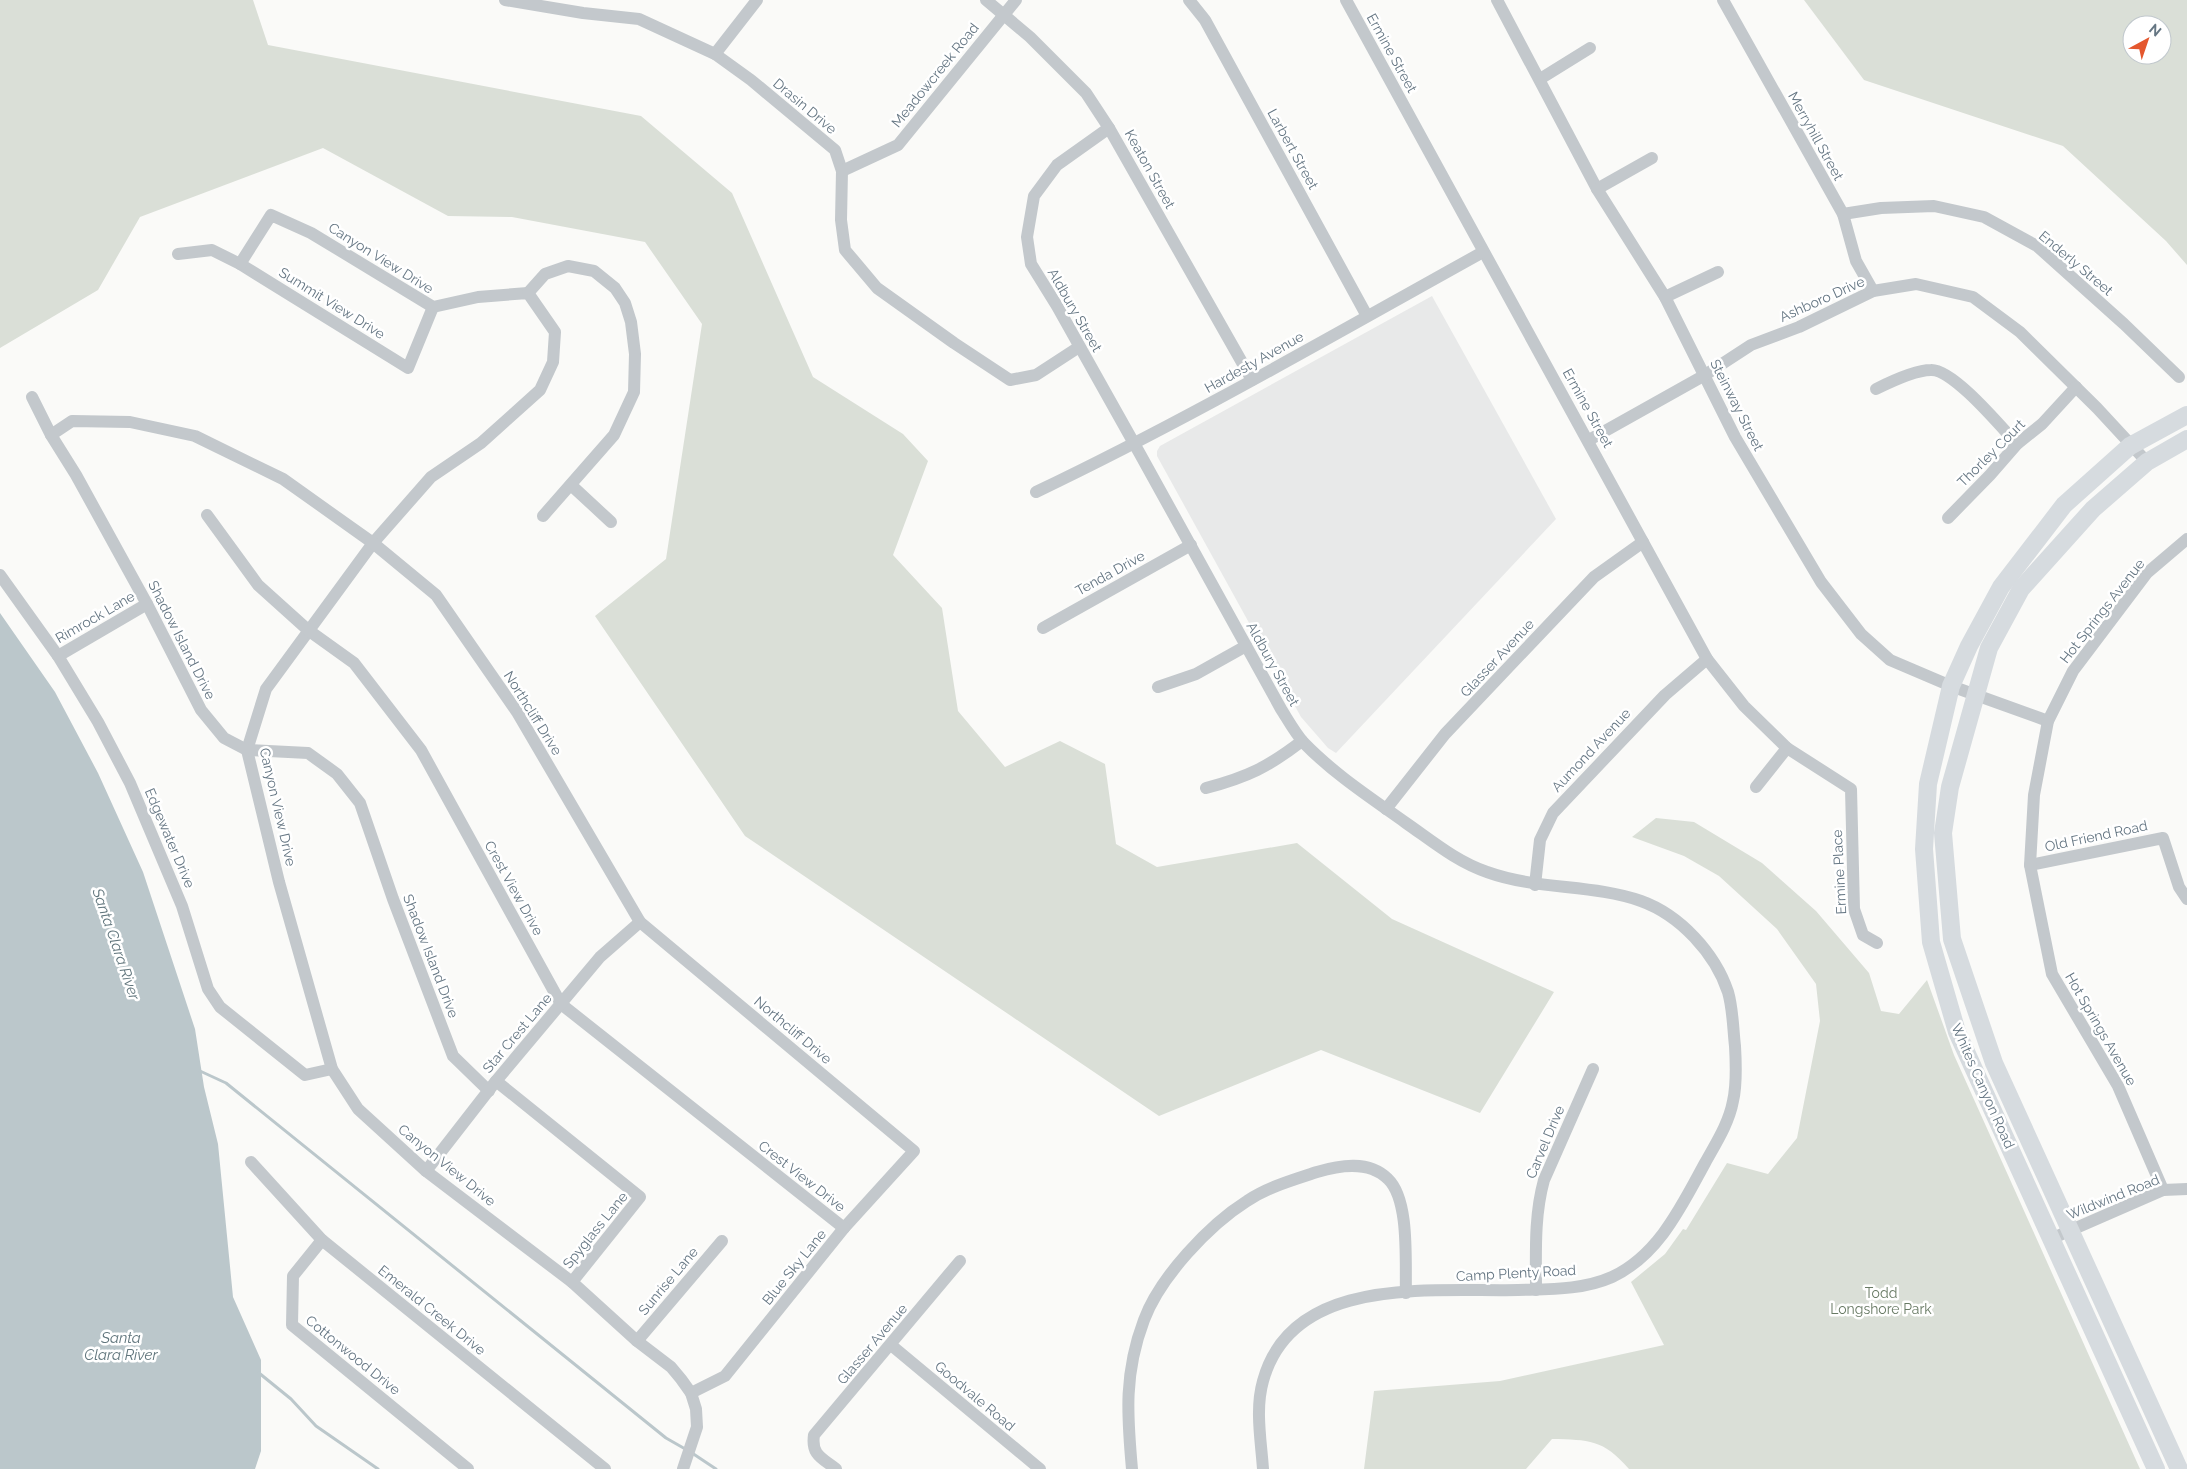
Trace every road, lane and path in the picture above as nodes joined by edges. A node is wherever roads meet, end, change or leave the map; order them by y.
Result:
1 (505, 0) edge
2 (756, 0) edge
3 (986, 0) edge
4 (1016, 0) edge
5 (1189, 0) edge
6 (1346, 0) edge
7 (1497, 0) edge
8 (1724, 0) edge
9 (1004, 16) junction
10 (1590, 48) dead end
11 (715, 54) junction
12 (1540, 80) junction
13 (1109, 128) junction
14 (1652, 158) dead end
15 (842, 171) junction
16 (1597, 189) junction
17 (1843, 214) junction
18 (1484, 252) junction
19 (178, 254) dead end
20 (240, 264) junction
21 (1718, 272) dead end
22 (1873, 291) junction
23 (528, 293) junction
24 (1665, 297) junction
25 (433, 307) junction
26 (1367, 316) junction
27 (1079, 346) junction
28 (1705, 375) junction
29 (2179, 377) dead end
30 (1252, 380) junction
31 (2076, 387) junction
32 (1876, 389) dead end
33 (32, 397) dead end
34 (2187, 414) edge
35 (51, 435) junction
36 (2187, 439) edge
37 (1589, 440) junction
38 (1135, 444) junction
39 (2017, 444) junction
40 (2130, 446) junction
41 (2147, 462) junction
42 (571, 485) junction
43 (1036, 492) dead end
44 (207, 515) dead end
45 (543, 516) dead end
46 (1948, 518) dead end
47 (611, 522) dead end
48 (2187, 539) edge
49 (1643, 542) junction
50 (373, 543) junction
51 (1191, 545) junction
52 (0, 575) edge
53 (147, 604) junction
54 (1043, 628) dead end
55 (308, 630) junction
56 (1246, 646) junction
57 (58, 656) junction
58 (1708, 659) junction
59 (1951, 686) junction
60 (1158, 687) dead end
61 (1974, 695) junction
62 (2048, 721) junction
63 (1302, 741) junction
64 (1787, 748) junction
65 (247, 750) junction
66 (1756, 787) dead end
67 (1206, 788) dead end
68 (1851, 789) joint
69 (1386, 809) junction
70 (2030, 865) junction
71 (1535, 884) junction
72 (2187, 899) edge
73 (640, 922) junction
74 (1878, 943) dead end
75 (560, 1004) junction
76 (1734, 1034) joint
77 (332, 1069) junction
78 (1593, 1069) dead end
79 (492, 1086) junction
80 (914, 1151) joint
81 (251, 1162) dead end
82 (426, 1171) junction
83 (2163, 1190) junction
84 (2187, 1190) edge
85 (640, 1197) joint
86 (844, 1228) junction
87 (2071, 1230) junction
88 (2052, 1238) junction
89 (322, 1240) junction
90 (722, 1242) dead end
91 (960, 1262) dead end
92 (572, 1282) junction
93 (1536, 1290) junction
94 (1406, 1293) junction
95 (638, 1341) junction
96 (891, 1345) junction
97 (691, 1393) junction
98 (685, 1465) edge
99 (468, 1469) edge
100 (605, 1469) edge
101 (836, 1469) edge
102 (1040, 1469) edge
103 (1132, 1469) edge
104 (1263, 1469) edge
105 (2156, 1469) edge
106 (2179, 1469) edge

1 - 11 street, Drasin Drive
2 - 11 street
3 - 9 street, Keaton Street
4 - 9 street, Meadowcreek Road
5 - 26 street, Larbert Street
6 - 18 street, Ermine Street
7 - 12 street, Steinway Street
8 - 17 street, Merryhill Street
9 - 13 street, Keaton Street
9 - 15 street, Meadowcreek Road
10 - 12 street
11 - 15 street, Drasin Drive
12 - 16 street, Steinway Street
13 - 27 street, Aldbury Street
13 - 30 street, Keaton Street
14 - 16 street
15 - 27 street, Drasin Drive
16 - 24 street, Steinway Street
17 - 22 street, Merryhill Street
17 - 29 street, Enderly Street
18 - 26 street, Hardesty Avenue
18 - 37 street, Ermine Street
19 - 20 street, Summit View Drive
20 - 25 street, Canyon View Drive
20 - 25 street, Summit View Drive
21 - 24 street
22 - 28 street, Ashboro Drive
22 - 31 street, Ashboro Drive
23 - 25 street, Canyon View Drive
23 - 42 street
23 - 50 street, Canyon View Drive
24 - 28 street, Steinway Street
26 - 30 street, Hardesty Avenue
27 - 38 street, Aldbury Street
28 - 37 street, Ashboro Drive
28 - 59 street, Steinway Street
30 - 38 street, Hardesty Avenue
31 - 39 street, Thorley Court
31 - 40 street, Ashboro Drive
32 - 39 street
33 - 35 street, Shadow Island Drive
34 - 40 main road, Whites Canyon Road
35 - 50 street, Northcliff Drive
35 - 53 street, Shadow Island Drive
36 - 41 main road, Whites Canyon Road
37 - 49 street, Ermine Street
38 - 43 street, Hardesty Avenue
38 - 51 street, Aldbury Street
39 - 46 street, Thorley Court
40 - 41 street, Ashboro Drive
40 - 59 main road, Whites Canyon Road
41 - 61 main road, Whites Canyon Road
42 - 45 street
42 - 47 street
44 - 55 street, Crest View Drive
48 - 62 street, Hot Springs Avenue
49 - 58 street, Ermine Street
49 - 69 street, Glasser Avenue
50 - 55 street, Canyon View Drive
50 - 73 street, Northcliff Drive
51 - 54 street, Tenda Drive
51 - 56 street, Aldbury Street
52 - 57 street, Edgewater Drive
53 - 57 street, Rimrock Lane
53 - 65 street, Shadow Island Drive
55 - 65 street, Canyon View Drive
55 - 75 street, Crest View Drive
56 - 60 street
56 - 63 street, Aldbury Street
57 - 77 street, Edgewater Drive
58 - 64 street, Ermine Street
58 - 71 street, Aumond Avenue
59 - 61 street, Steinway Street
59 - 88 main road, Whites Canyon Road
61 - 62 street, Steinway Street
61 - 87 main road, Whites Canyon Road
62 - 70 street, Hot Springs Avenue
63 - 67 street
63 - 69 street, Aldbury Street
64 - 66 street
64 - 68 street, Ermine Street
65 - 77 street, Canyon View Drive
65 - 79 street, Shadow Island Drive
68 - 74 street, Ermine Place
69 - 71 street, Aldbury Street
70 - 72 street, Old Friend Road
70 - 83 street, Hot Springs Avenue
71 - 76 street, Aldbury Street
73 - 75 street, Star Crest Lane
73 - 80 street, Northcliff Drive
75 - 79 street, Star Crest Lane
75 - 86 street, Crest View Drive
76 - 93 street, Camp Plenty Road
77 - 82 street, Canyon View Drive
78 - 93 street, Carvel Drive
79 - 82 street, Star Crest Lane
79 - 85 street, Shadow Island Drive
80 - 86 street, Blue Sky Lane
81 - 89 street, Emerald Creek Drive
82 - 92 street, Canyon View Drive
83 - 84 street, Wildwind Road
83 - 87 street, Wildwind Road
85 - 92 street, Spyglass Lane
86 - 97 street, Blue Sky Lane
87 - 88 street, Wildwind Road
87 - 106 main road, Whites Canyon Road
88 - 105 main road, Whites Canyon Road
89 - 99 street, Cottonwood Drive
89 - 100 street, Emerald Creek Drive
90 - 95 street, Sunrise Lane
91 - 96 street, Glasser Avenue
92 - 95 street, Canyon View Drive
93 - 94 street, Camp Plenty Road
94 - 103 street
94 - 104 street, Camp Plenty Road
95 - 97 street, Canyon View Drive
96 - 101 street, Glasser Avenue
96 - 102 street, Goodvale Road
97 - 98 street, Canyon View Drive

